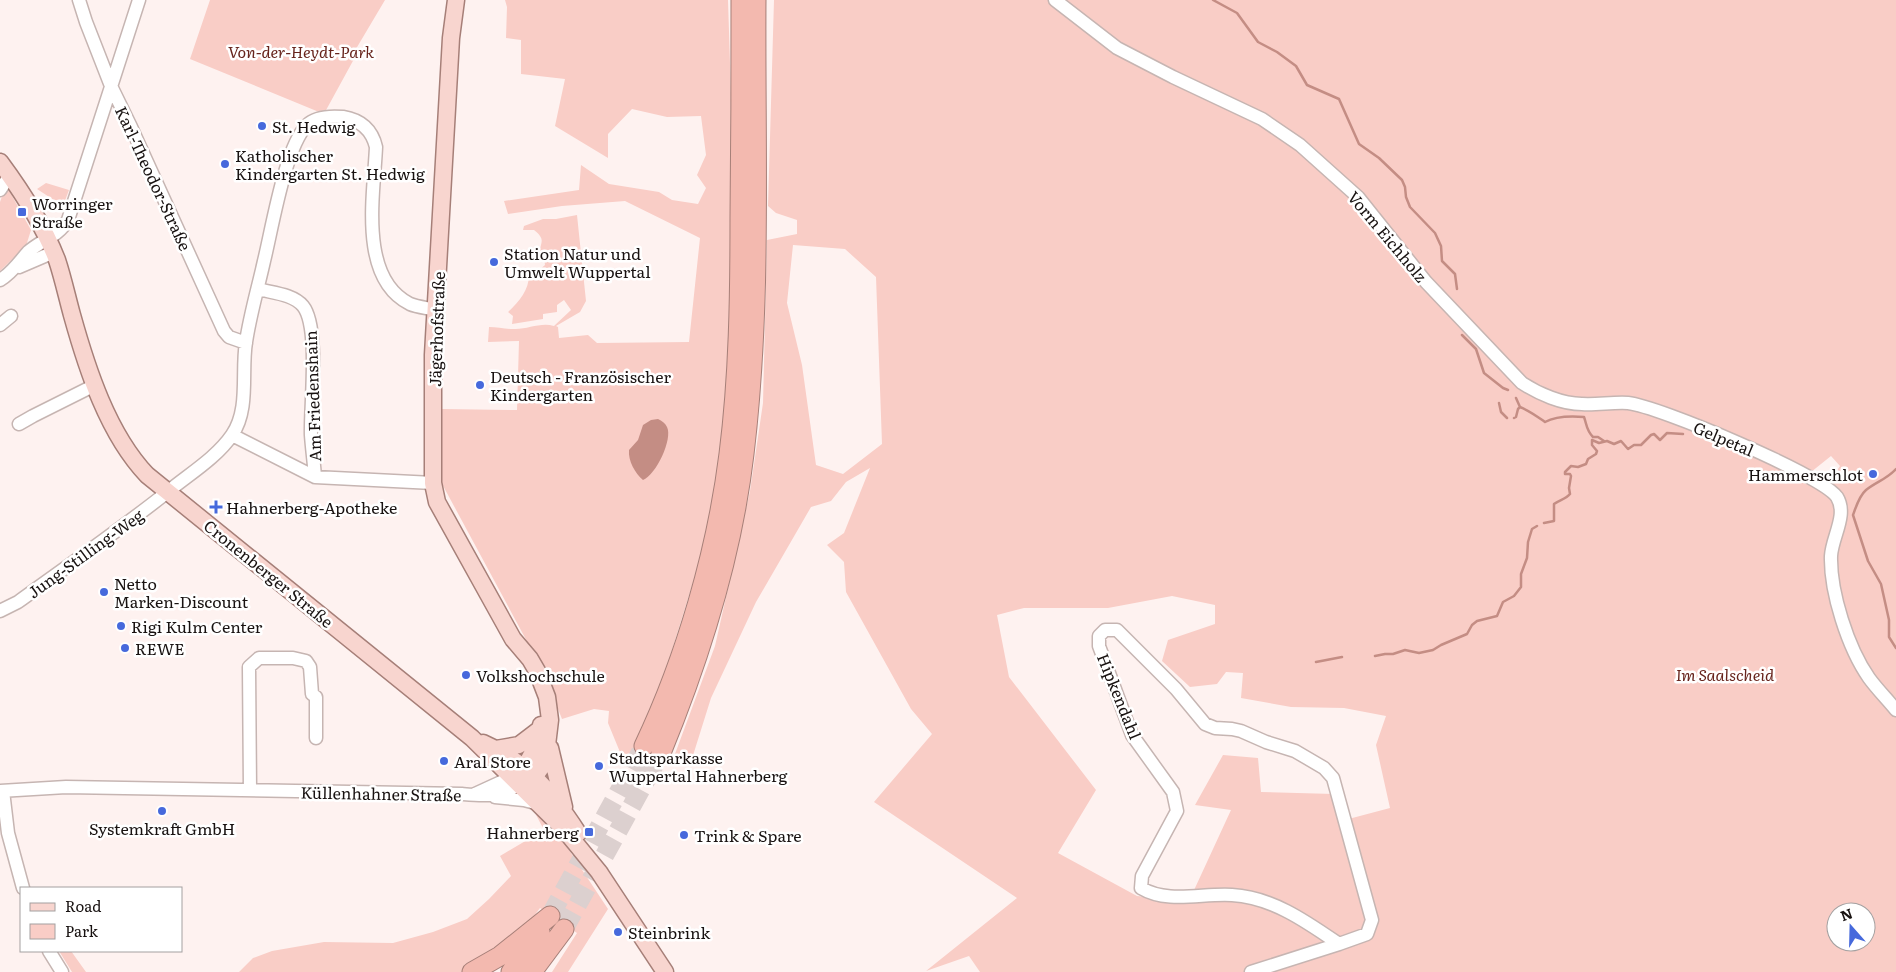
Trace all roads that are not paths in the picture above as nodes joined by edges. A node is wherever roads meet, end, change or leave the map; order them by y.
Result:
1 (79, 0) edge
2 (139, 0) edge
3 (456, 0) edge
4 (734, 0) edge
5 (741, 0) edge
6 (756, 0) edge
7 (760, 0) edge
8 (1055, 0) edge
9 (748, 26) junction
10 (123, 51) junction
11 (99, 55) junction
12 (111, 86) junction
13 (5, 169) edge
14 (0, 190) edge
15 (51, 246) junction
16 (0, 280) edge
17 (258, 289) junction
18 (436, 310) junction
19 (11, 316) dead end
20 (0, 325) edge
21 (246, 343) junction
22 (95, 385) junction
23 (1580, 404) joint
24 (19, 424) dead end
25 (232, 435) junction
26 (315, 477) junction
27 (433, 484) junction
28 (168, 491) junction
29 (0, 611) edge
30 (1896, 710) edge
31 (544, 735) junction
32 (316, 738) dead end
33 (653, 750) tunnel mouth
34 (493, 753) junction
35 (523, 777) junction
36 (250, 790) junction
37 (2, 791) edge
38 (487, 792) junction
39 (539, 804) junction
40 (568, 818) junction
41 (0, 829) edge
42 (12, 847) junction
43 (599, 872) junction
44 (23, 887) edge
45 (557, 922) junction
46 (1340, 944) junction
47 (50, 952) edge
48 (62, 972) edge
49 (472, 972) edge
50 (511, 972) edge
51 (532, 972) edge
52 (540, 972) edge
53 (665, 972) edge
54 (1251, 972) edge

1 - 11 street, Karl-Theodor-Straße
2 - 10 street
3 - 18 main road, Jägerhofstraße
4 - 9 highway
5 - 9 highway
6 - 9 highway
7 - 9 highway
8 - 23 street, Vorm Eichholz
9 - 33 highway
10 - 11 street
10 - 12 street
11 - 12 street, Karl-Theodor-Straße
12 - 15 street
12 - 21 street, Karl-Theodor-Straße
13 - 14 street
13 - 15 main road, Cronenberger Straße
15 - 16 street
15 - 22 main road, Cronenberger Straße
17 - 18 street
17 - 21 street
17 - 26 street, Am Friedenshain
18 - 27 main road, Jägerhofstraße
19 - 20 street
21 - 25 street
22 - 24 street
22 - 28 main road, Cronenberger Straße
23 - 30 street, Gelpetal
25 - 26 street, Am Friedenshain
25 - 28 street
26 - 27 street, Am Friedenshain
27 - 31 main road, Jägerhofstraße
28 - 29 street, Jung-Stilling-Weg
28 - 34 main road, Cronenberger Straße
31 - 34 main road
31 - 35 main road, Jägerhofstraße
31 - 40 main road
32 - 36 street
34 - 35 main road, Cronenberger Straße
34 - 38 street
35 - 38 street
35 - 39 main road
35 - 40 main road
36 - 37 street, Küllenhahner Straße
36 - 38 street, Küllenhahner Straße
37 - 42 street
38 - 39 street
39 - 43 main road
40 - 43 main road
41 - 42 street
42 - 44 street
43 - 53 main road
45 - 49 highway
45 - 50 highway
45 - 51 highway
45 - 52 highway
46 - 46 street, Hipkendahl
46 - 54 street, Hipkendahl
47 - 48 street

